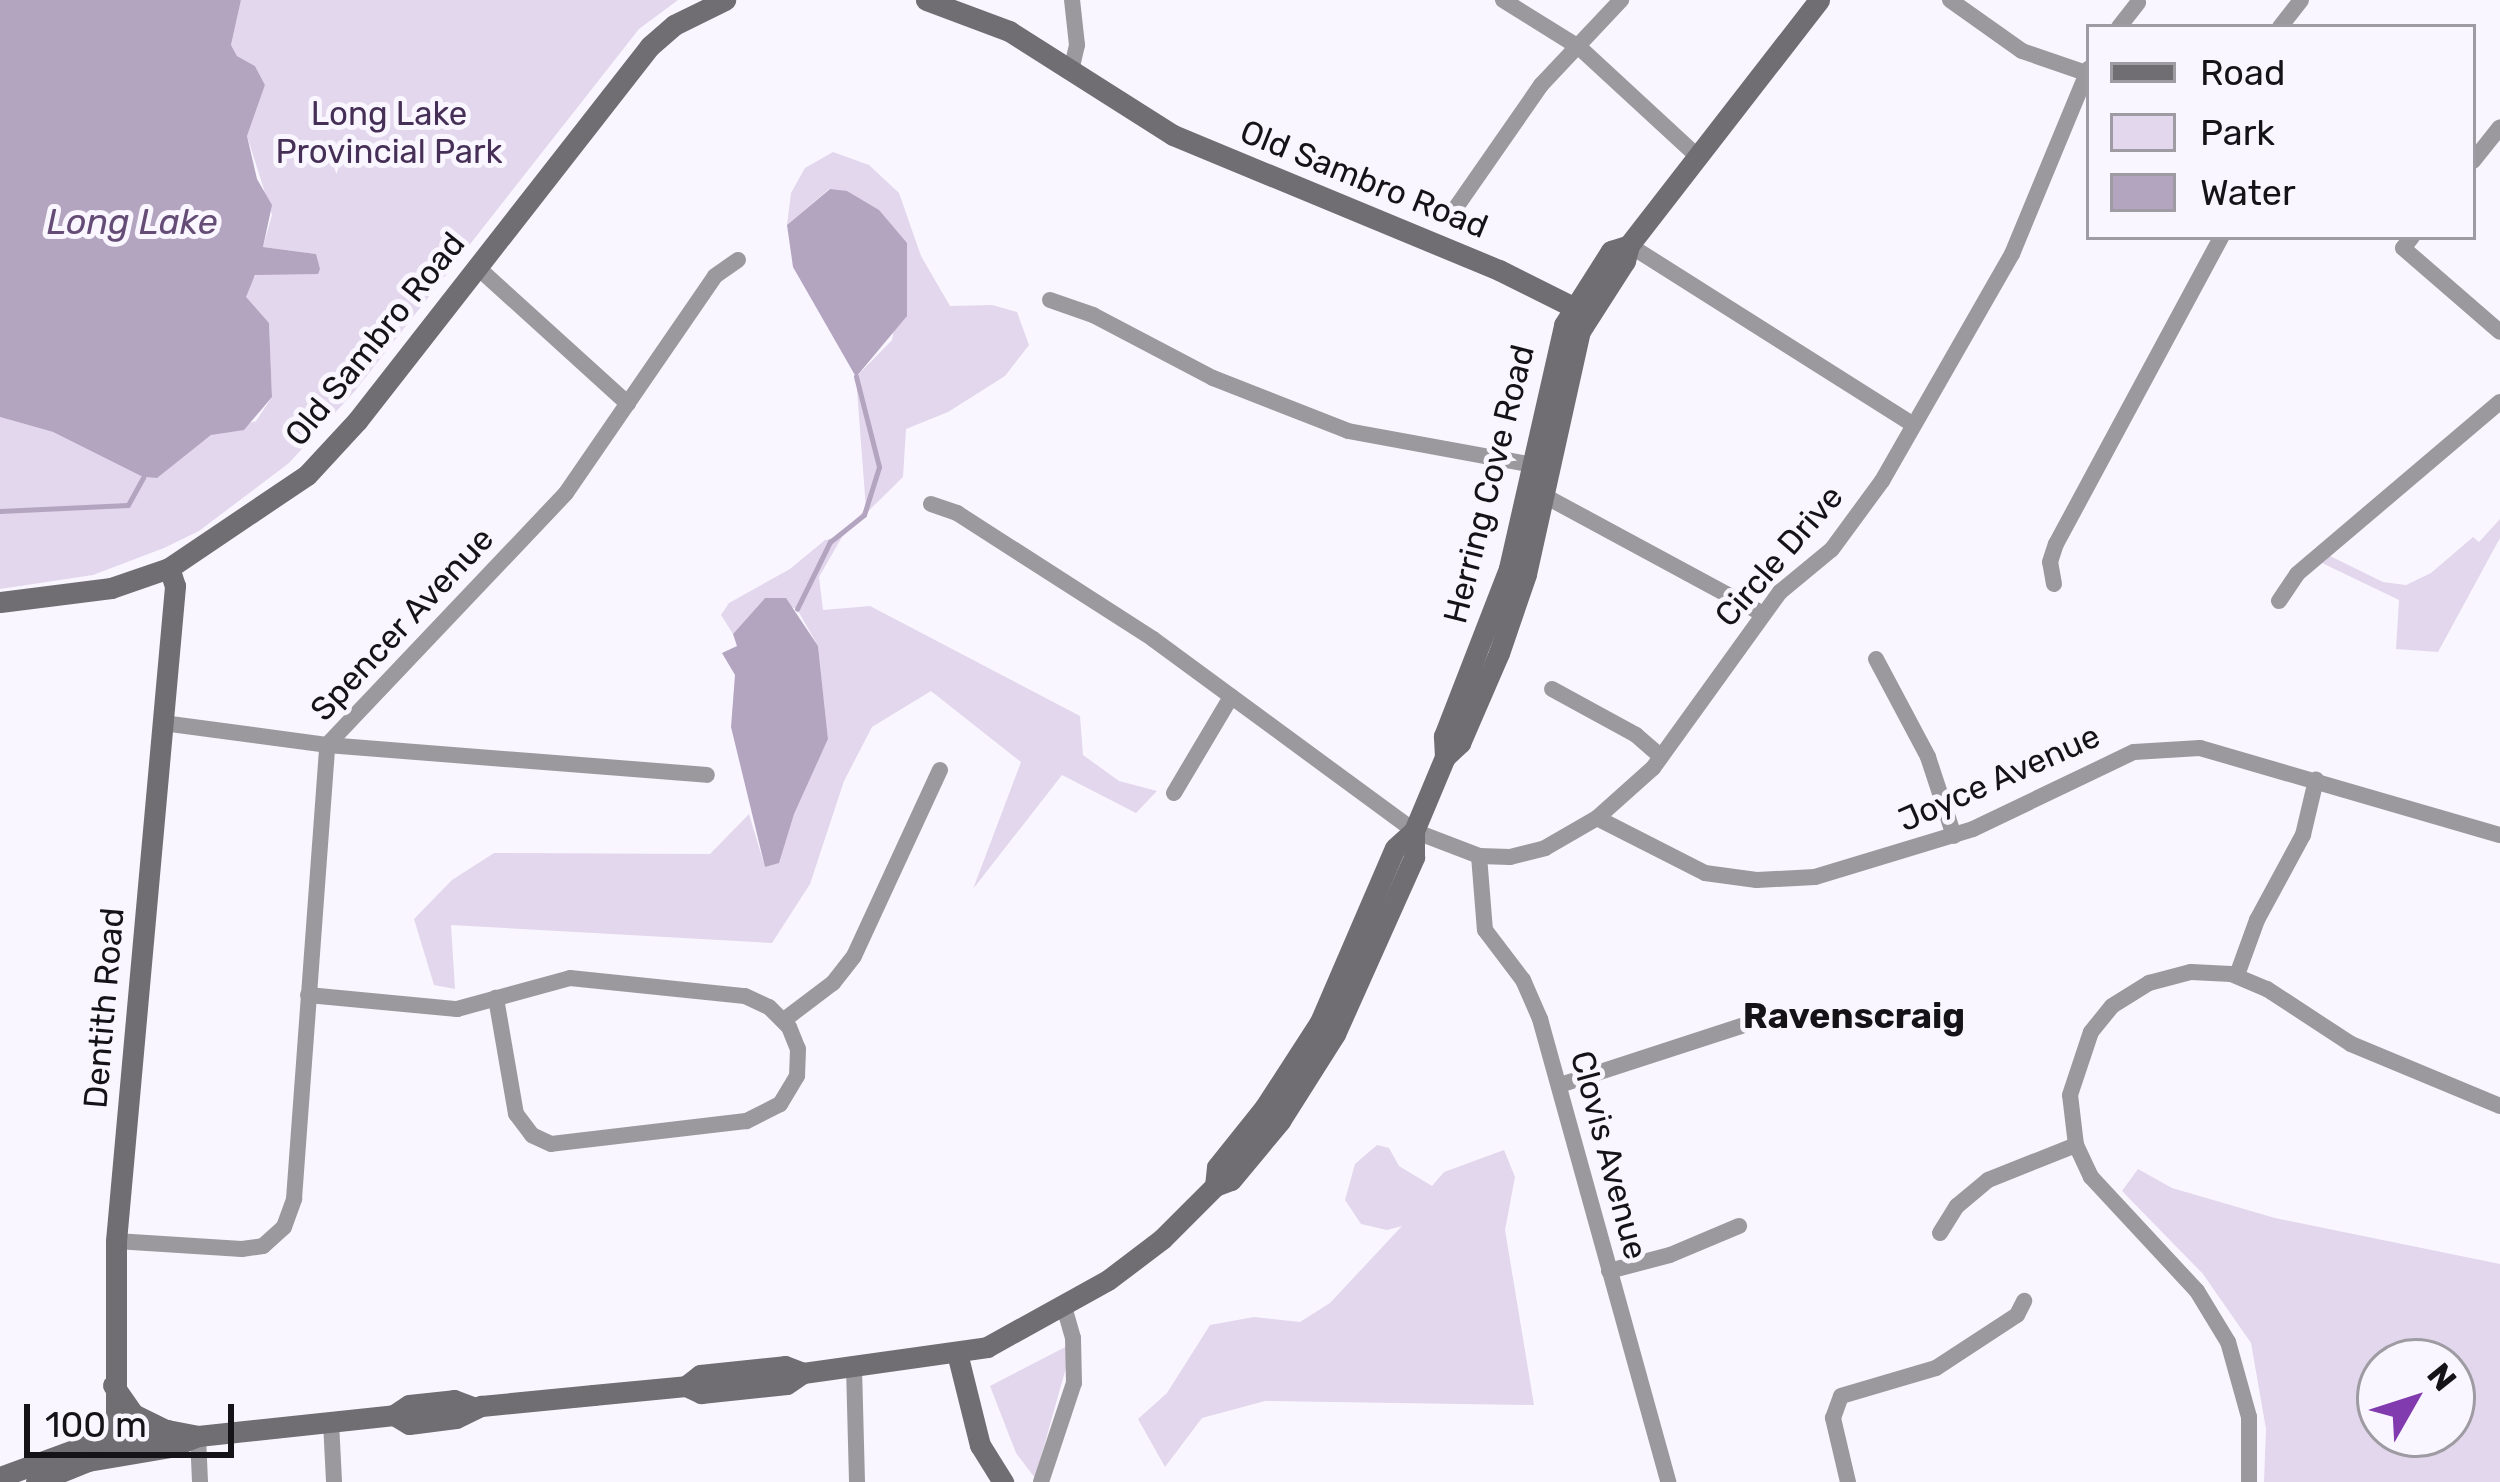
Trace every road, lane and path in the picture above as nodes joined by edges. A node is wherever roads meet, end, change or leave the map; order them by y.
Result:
1 (725, 0) edge
2 (926, 0) edge
3 (1072, 0) edge
4 (1503, 0) edge
5 (1621, 0) edge
6 (1819, 0) edge
7 (1950, 0) edge
8 (2301, 0) edge
9 (2138, 3) dead end
10 (2122, 24) edge
11 (2282, 24) edge
12 (1580, 48) junction
13 (2086, 69) edge
14 (1072, 71) junction
15 (2086, 75) edge
16 (2500, 127) edge
17 (1696, 155) junction
18 (2476, 157) edge
19 (1450, 216) dead end
20 (2220, 240) edge
21 (2410, 240) edge
22 (1629, 245) junction
23 (738, 260) dead end
24 (476, 266) junction
25 (1050, 300) dead end
26 (1580, 311) junction
27 (2500, 332) edge
28 (2500, 402) edge
29 (628, 404) junction
30 (1912, 424) junction
31 (1539, 466) junction
32 (1543, 495) junction
33 (931, 504) dead end
34 (169, 568) junction
35 (2054, 584) dead end
36 (2278, 601) dead end
37 (0, 602) edge
38 (1763, 614) junction
39 (1876, 659) dead end
40 (1552, 689) dead end
41 (1232, 697) junction
42 (163, 723) junction
43 (327, 745) junction
44 (1661, 757) junction
45 (1445, 758) junction
46 (940, 770) dead end
47 (707, 775) dead end
48 (2316, 780) junction
49 (1174, 793) dead end
50 (1597, 818) junction
51 (1414, 831) junction
52 (2500, 835) edge
53 (1954, 836) junction
54 (1479, 856) junction
55 (2237, 976) junction
56 (308, 995) junction
57 (496, 998) junction
58 (784, 1020) junction
59 (1742, 1026) dead end
60 (1560, 1085) junction
61 (2500, 1106) edge
62 (2077, 1145) junction
63 (1739, 1226) dead end
64 (1940, 1233) dead end
65 (116, 1241) junction
66 (1609, 1271) junction
67 (2024, 1301) dead end
68 (1064, 1306) junction
69 (957, 1353) junction
70 (854, 1367) junction
71 (113, 1384) junction
72 (331, 1422) junction
73 (167, 1430) junction
74 (198, 1436) junction
75 (115, 1446) junction
76 (74, 1447) junction
77 (0, 1477) edge
78 (36, 1482) edge
79 (200, 1482) edge
80 (334, 1482) edge
81 (857, 1482) edge
82 (1003, 1482) edge
83 (1041, 1482) edge
84 (1668, 1482) edge
85 (1848, 1482) edge
86 (2249, 1482) edge

1 - 24 main road, Old Sambro Road
2 - 14 main road, Old Sambro Road
3 - 14 street
4 - 12 street
5 - 12 street
6 - 17 main road, Herring Cove Road
7 - 13 street
8 - 11 street
9 - 10 street
12 - 17 street
12 - 19 street
14 - 26 main road, Old Sambro Road
15 - 30 street, Circle Drive
16 - 18 street
17 - 22 main road, Herring Cove Road
20 - 35 street
21 - 27 street
22 - 26 main road, Herring Cove Road
22 - 30 street
23 - 29 street, Spencer Avenue
24 - 29 street
24 - 34 main road, Old Sambro Road
25 - 31 street
26 - 31 main road, Herring Cove Road
28 - 36 street
29 - 43 street, Spencer Avenue
30 - 38 street, Circle Drive
31 - 32 main road, Herring Cove Road
31 - 45 main road, Herring Cove Road
32 - 38 street
32 - 45 main road, Herring Cove Road
33 - 41 street, Circle Drive
34 - 37 main road, Old Sambro Road
34 - 42 main road, Dentith Road
38 - 44 street, Circle Drive
39 - 53 street
40 - 44 street
41 - 49 street
41 - 51 street, Circle Drive
42 - 43 street
42 - 65 main road, Dentith Road
43 - 47 street
43 - 56 street, Spencer Avenue
44 - 50 street, Circle Drive
45 - 51 main road, Herring Cove Road
46 - 58 street
48 - 52 street, Joyce Avenue
48 - 53 street, Joyce Avenue
48 - 55 street
50 - 53 street, Joyce Avenue
50 - 54 street, Circle Drive
51 - 54 street, Circle Drive
51 - 68 main road, Herring Cove Road
54 - 60 street, Clovis Avenue
55 - 61 street
55 - 62 street
56 - 57 street
56 - 65 street, Spencer Avenue
57 - 58 street
57 - 58 street
59 - 60 street
60 - 66 street, Clovis Avenue
62 - 64 street
62 - 86 street
63 - 66 street
65 - 71 main road, Dentith Road
66 - 84 street, Clovis Avenue
67 - 85 street
68 - 69 main road, Herring Cove Road
68 - 83 street
69 - 70 main road, Herring Cove Road
69 - 82 main road
70 - 72 main road, Herring Cove Road
70 - 81 street
71 - 73 main road
71 - 75 main road, Dentith Road
71 - 76 main road
72 - 74 main road, Herring Cove Road
72 - 80 street
73 - 74 main road, Herring Cove Road
73 - 75 main road, Herring Cove Road
74 - 75 main road, Herring Cove Road
74 - 79 street
75 - 76 main road, Herring Cove Road
75 - 78 main road, Herring Cove Road
76 - 77 main road, Herring Cove Road

